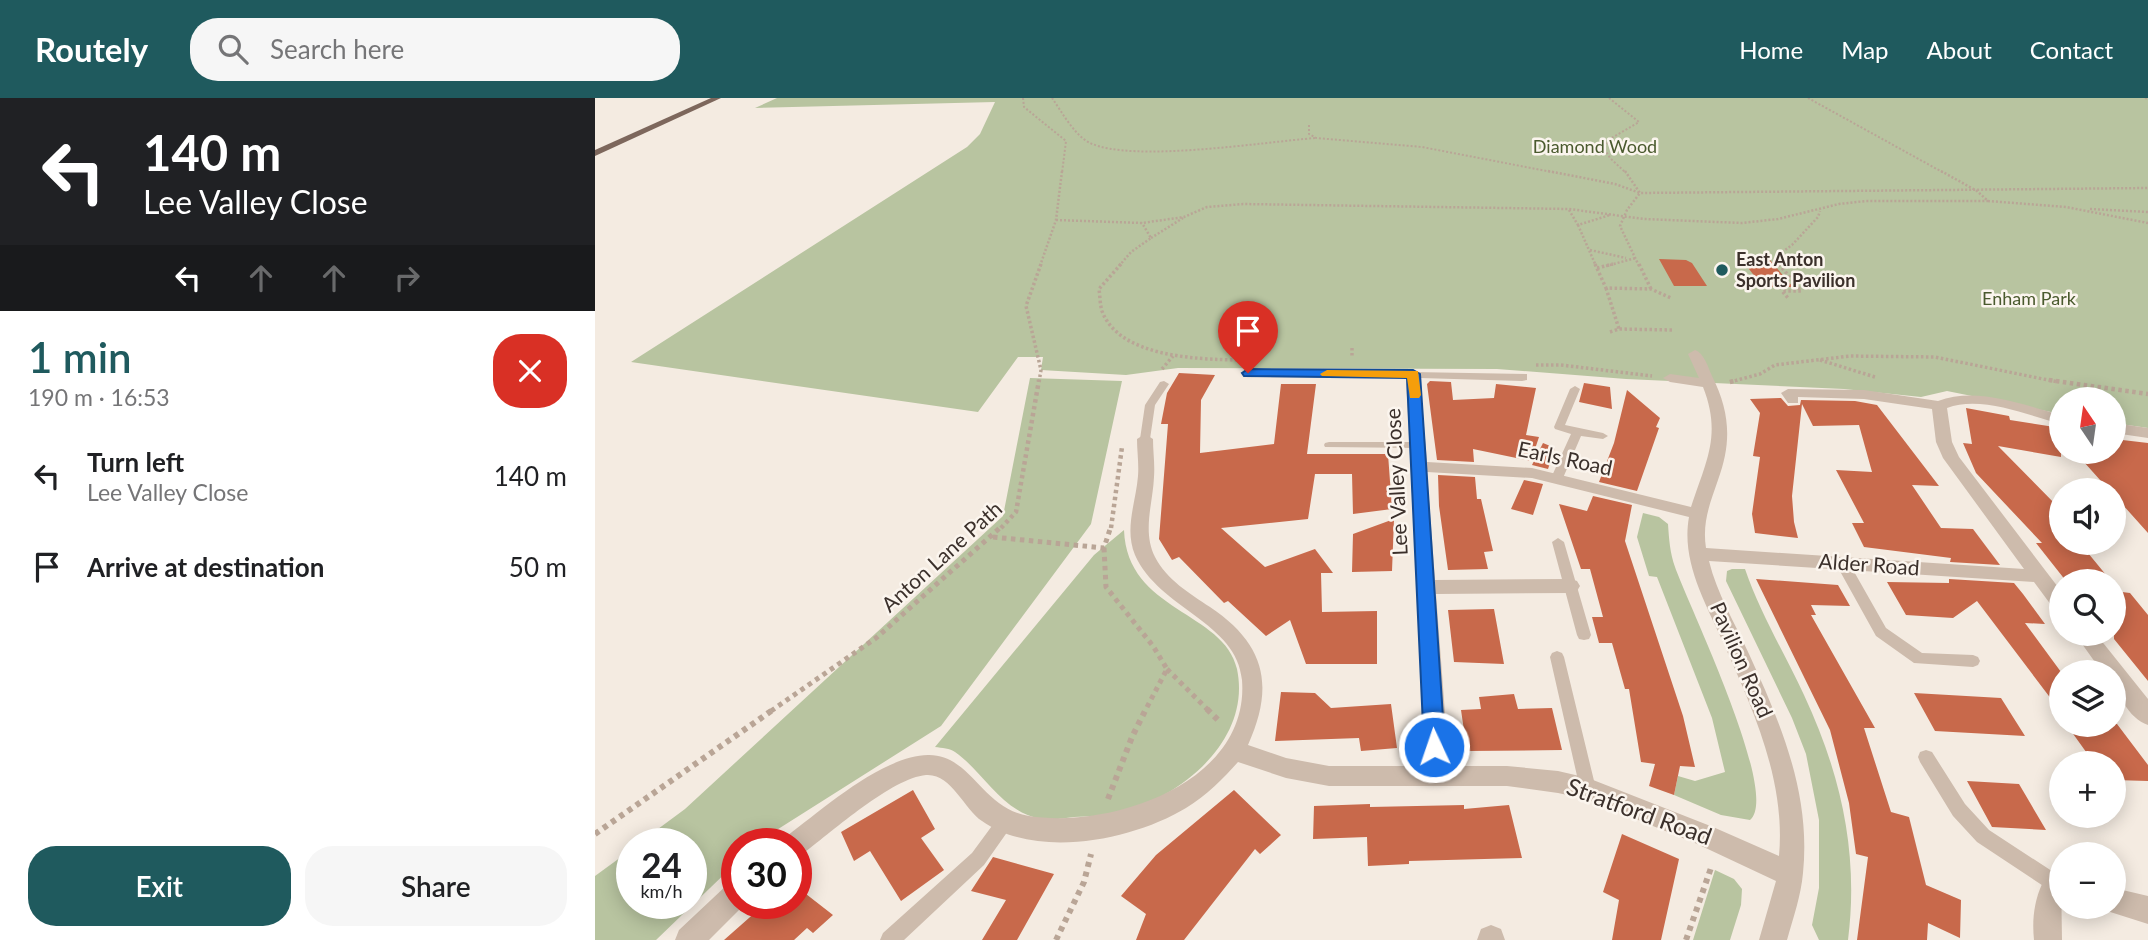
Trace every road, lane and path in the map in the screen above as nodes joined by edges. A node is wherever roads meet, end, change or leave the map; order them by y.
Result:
1 (717, 98) edge
2 (1023, 98) edge
3 (1052, 98) edge
4 (1609, 98) edge
5 (1808, 98) edge
6 (1309, 125) dead end
7 (1315, 138) junction
8 (595, 153) edge
9 (2148, 188) edge
10 (1977, 191) junction
11 (1640, 193) junction
12 (1988, 201) junction
13 (2066, 207) junction
14 (1569, 209) junction
15 (1820, 211) junction
16 (2148, 212) edge
17 (1613, 214) junction
18 (1626, 216) junction
19 (1184, 217) junction
20 (1056, 220) junction
21 (1142, 223) junction
22 (2148, 223) edge
23 (1578, 225) junction
24 (1151, 238) junction
25 (1590, 250) junction
26 (1626, 258) junction
27 (1636, 258) junction
28 (1597, 268) junction
29 (1605, 289) junction
30 (1651, 289) junction
31 (1671, 298) dead end
32 (1788, 298) dead end
33 (1619, 329) junction
34 (1673, 330) dead end
35 (1611, 332) dead end
36 (1695, 354) dead end
37 (1173, 356) junction
38 (1244, 367) joint
39 (1413, 374) junction
40 (1522, 377) dead end
41 (1161, 379) joint
42 (1670, 379) dead end
43 (1709, 383) junction
44 (1575, 389) dead end
45 (2148, 394) edge
46 (1793, 400) dead end
47 (1940, 406) junction
48 (2049, 416) edge
49 (2126, 430) edge
50 (1577, 432) junction
51 (2148, 433) edge
52 (1603, 436) dead end
53 (1145, 439) joint
54 (1123, 441) dead end
55 (1329, 445) dead end
56 (1418, 445) junction
57 (1421, 467) junction
58 (1557, 478) junction
59 (1697, 514) junction
60 (992, 537) junction
61 (1559, 542) dead end
62 (1104, 548) junction
63 (1699, 554) junction
64 (1843, 564) junction
65 (2039, 576) junction
66 (1570, 586) junction
67 (1426, 587) junction
68 (2049, 589) edge
69 (1584, 635) dead end
70 (2094, 646) edge
71 (1557, 657) dead end
72 (1973, 661) dead end
73 (1167, 669) junction
74 (2148, 716) edge
75 (1236, 746) junction
76 (1926, 757) dead end
77 (1438, 777) junction
78 (1588, 789) junction
79 (1006, 821) junction
80 (1097, 829) junction
81 (812, 833) edge
82 (595, 834) edge
83 (1704, 835) junction
84 (1790, 874) junction
85 (2049, 881) edge
86 (2049, 898) edge
87 (2126, 904) edge
88 (721, 909) edge
89 (2148, 910) edge
90 (689, 940) edge
91 (890, 940) edge
92 (1056, 940) edge
93 (1686, 940) edge
94 (1773, 940) edge
95 (2047, 940) edge

1 - 8 main road
2 - 20 path, Anton Lane Path
3 - 7 path
4 - 11 path
5 - 10 path
6 - 7 path
7 - 11 path
9 - 10 path
10 - 11 path
10 - 12 path
11 - 18 path
12 - 13 path
12 - 15 path
13 - 16 path
13 - 22 path
14 - 17 path
14 - 19 path
14 - 23 path
15 - 18 path
15 - 32 path
17 - 18 path
17 - 23 path
18 - 27 path
19 - 21 path
19 - 24 path
20 - 21 path
20 - 60 path, Anton Lane Path
21 - 24 path
23 - 25 path
24 - 37 path
25 - 26 path
25 - 28 path
26 - 27 path
26 - 28 path
27 - 30 path
28 - 29 path
29 - 30 path
29 - 33 path
30 - 31 path
33 - 34 path
33 - 35 path
36 - 43 street, Pavilion Road
37 - 38 path
37 - 41 path
38 - 39 street
39 - 40 street
39 - 56 street, Lee Valley Close
41 - 53 lane
42 - 43 street
43 - 45 path
43 - 59 street, Pavilion Road
44 - 50 lane
46 - 47 street
47 - 48 street
47 - 65 street
49 - 51 street
50 - 52 lane
50 - 58 lane
53 - 75 street
54 - 62 path
55 - 56 lane
56 - 57 street, Lee Valley Close
57 - 58 street, Earls Road
57 - 67 street, Lee Valley Close
58 - 59 street, Earls Road
59 - 63 street, Pavilion Road
60 - 62 path
60 - 82 path, Anton Lane Path
61 - 66 lane
62 - 73 path
63 - 64 street, Alder Road
63 - 84 street, Pavilion Road
64 - 65 street, Alder Road
64 - 72 lane
65 - 68 street
66 - 67 street
66 - 69 lane
67 - 77 street, Lee Valley Close
70 - 74 street
71 - 78 lane
73 - 75 path
73 - 80 path
75 - 77 street, Stratford Road
75 - 80 street
76 - 85 lane
77 - 78 street, Stratford Road
78 - 83 street, Stratford Road
79 - 80 street
79 - 81 street
79 - 91 lane
80 - 92 path
83 - 84 street, Stratford Road
83 - 93 path
84 - 94 street, Pavilion Road
86 - 95 street
87 - 89 street
88 - 90 street

